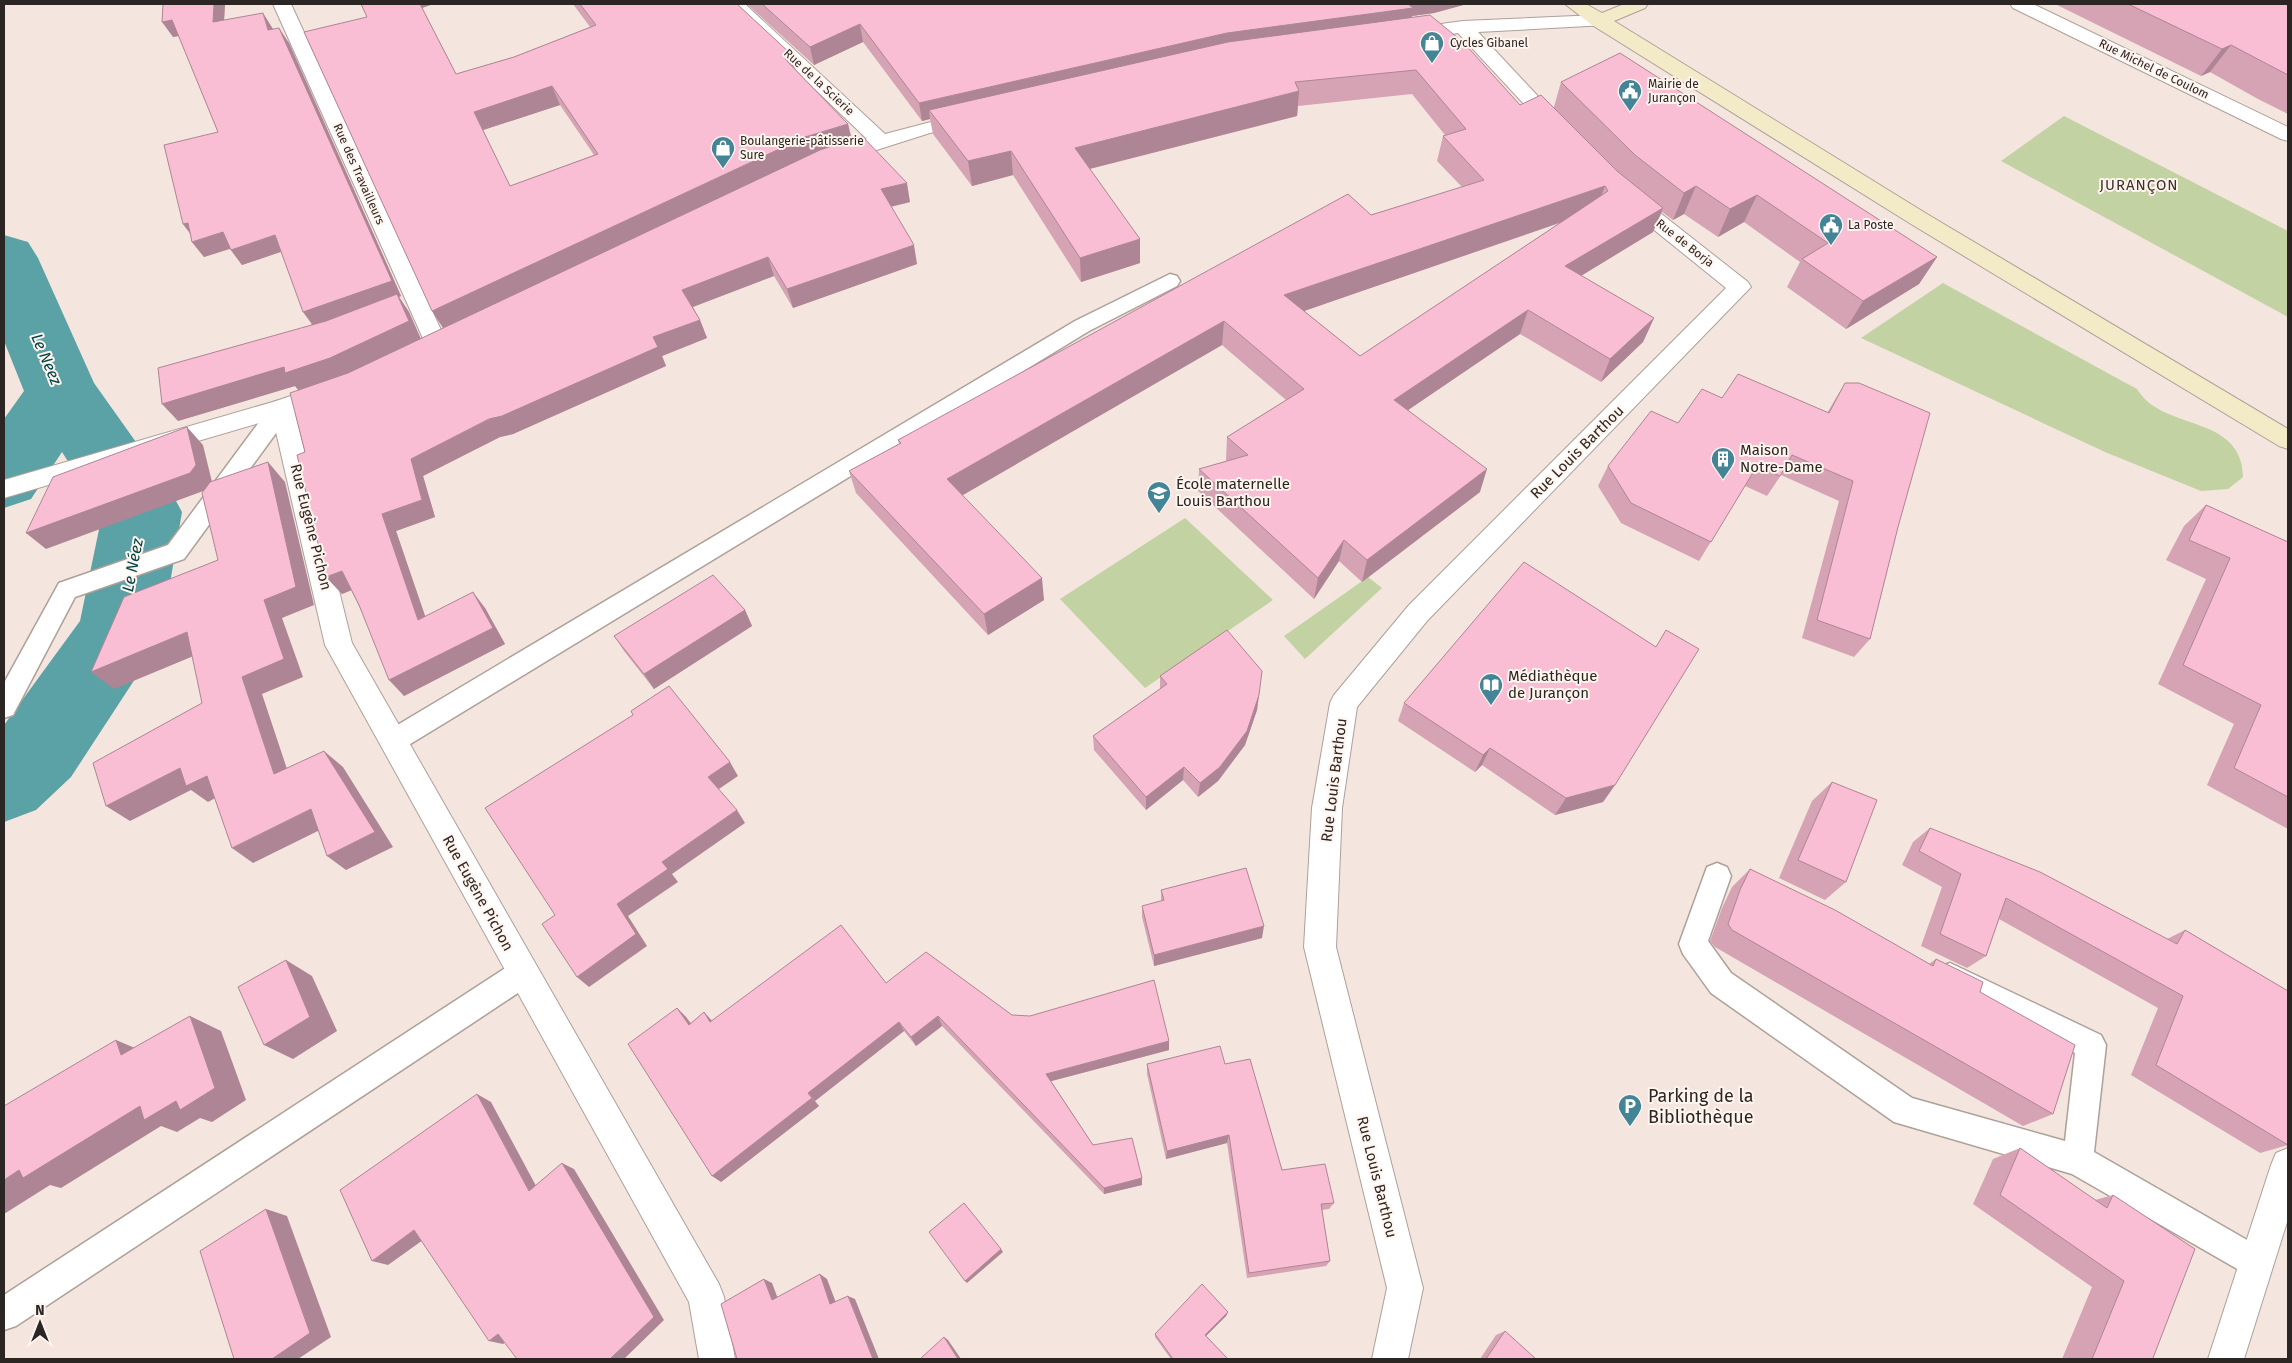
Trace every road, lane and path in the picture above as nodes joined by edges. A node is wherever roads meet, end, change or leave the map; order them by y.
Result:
1 (282, 4) edge
2 (735, 4) edge
3 (1574, 4) edge
4 (1639, 4) edge
5 (2019, 4) edge
6 (1598, 21) junction
7 (1463, 27) junction
8 (1388, 37) edge
9 (993, 112) edge
10 (2288, 135) edge
11 (1568, 139) edge
12 (881, 141) junction
13 (817, 162) edge
14 (1616, 189) edge
15 (1170, 281) dead end
16 (1740, 287) joint
17 (437, 343) edge
18 (352, 384) edge
19 (282, 408) junction
20 (2288, 440) edge
21 (4, 489) edge
22 (4, 707) edge
23 (393, 741) junction
24 (1717, 876) dead end
25 (1930, 967) edge
26 (523, 973) junction
27 (2078, 1160) junction
28 (2288, 1165) edge
29 (2257, 1263) junction
30 (4, 1314) edge
31 (717, 1359) edge
32 (1390, 1359) edge
33 (2226, 1359) edge

1 - 17 street, Rue des Travailleurs
2 - 12 street, Rue de la Scierie
3 - 6 street
4 - 6 street
5 - 10 street, Rue Michel de Coulom
6 - 7 street
6 - 20 street
7 - 8 street
7 - 11 street
9 - 12 street
12 - 13 street
14 - 16 street, Rue de Borja
15 - 23 lane
16 - 32 street, Rue Louis Barthou
18 - 19 street
19 - 21 street
19 - 22 lane
19 - 23 street, Rue Eugène Pichon
23 - 26 street, Rue Eugène Pichon
24 - 27 lane
25 - 27 lane
26 - 30 lane
26 - 31 street, Rue Eugène Pichon
27 - 29 lane
28 - 29 street
29 - 33 street

